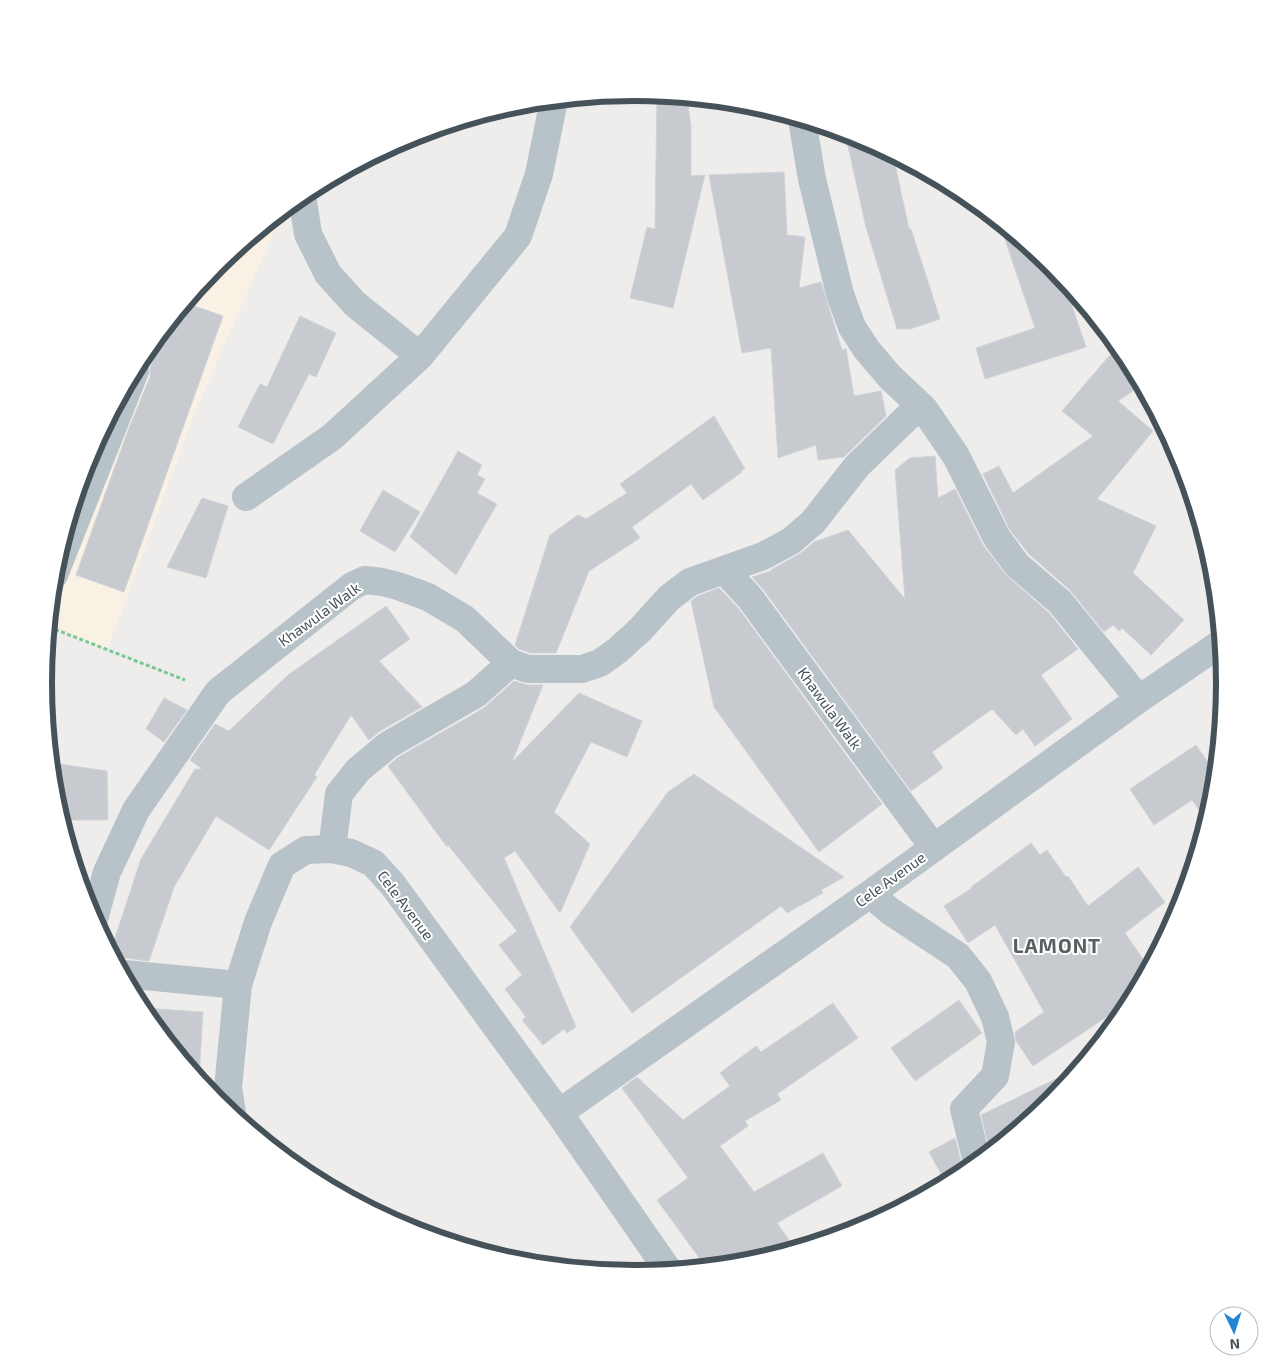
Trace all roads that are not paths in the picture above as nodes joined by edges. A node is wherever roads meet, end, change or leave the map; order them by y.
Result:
1 (553, 107) edge
2 (803, 126) edge
3 (303, 204) edge
4 (420, 356) junction
5 (920, 405) junction
6 (114, 424) edge
7 (246, 497) dead end
8 (75, 522) edge
9 (724, 570) junction
10 (1215, 647) edge
11 (511, 663) junction
12 (1139, 699) junction
13 (934, 848) junction
14 (332, 849) junction
15 (870, 894) junction
16 (98, 907) edge
17 (130, 975) edge
18 (238, 984) junction
19 (230, 1102) edge
20 (559, 1113) junction
21 (976, 1154) edge
22 (664, 1264) edge

1 - 4 street
2 - 5 street
3 - 4 street
4 - 7 street
5 - 9 street, Khawula Walk
5 - 12 street
6 - 8 street
9 - 11 street, Khawula Walk
9 - 13 street, Khawula Walk
10 - 12 street, Cele Avenue
11 - 14 street
11 - 16 street, Khawula Walk
12 - 13 street, Cele Avenue
13 - 15 street, Cele Avenue
14 - 18 street, Cele Avenue
14 - 20 street, Cele Avenue
15 - 20 street, Cele Avenue
15 - 21 street
17 - 18 street
18 - 19 street, Cele Avenue
20 - 22 street, Cele Avenue

